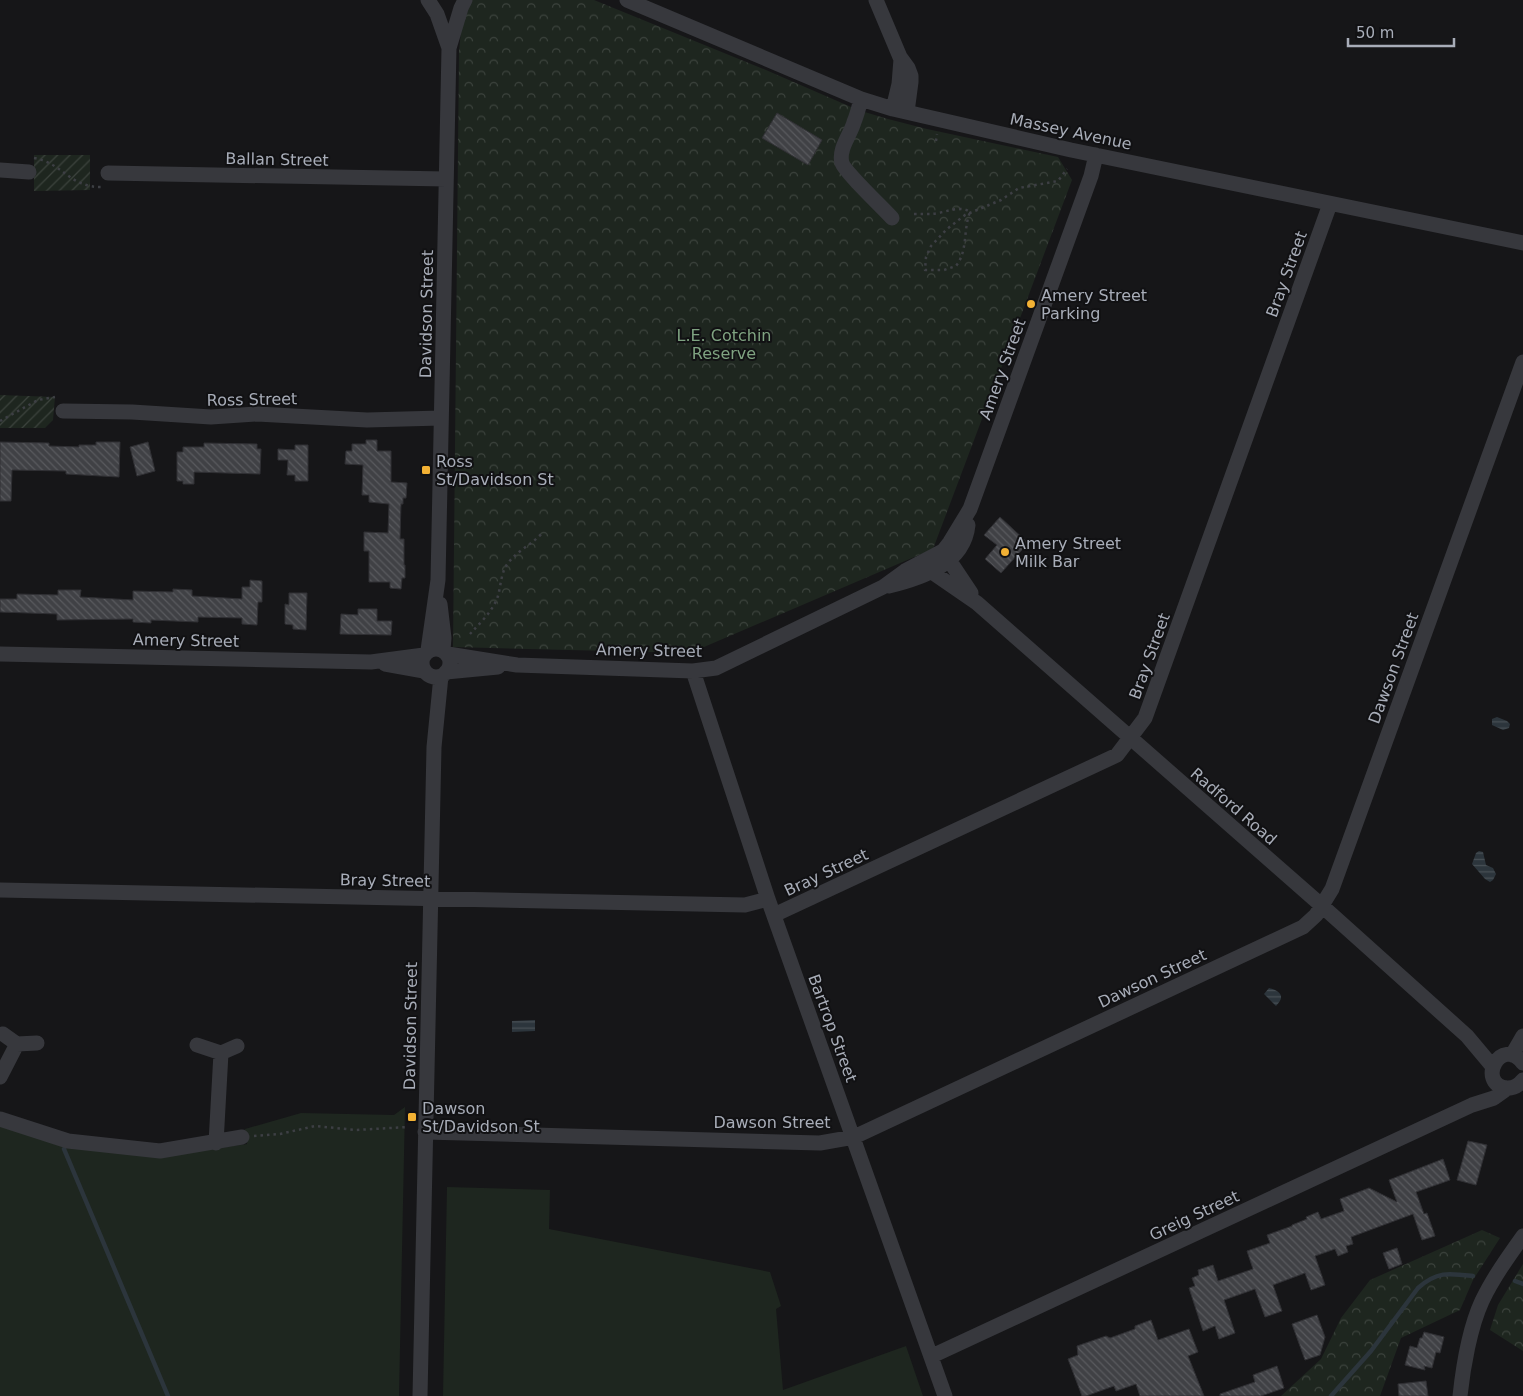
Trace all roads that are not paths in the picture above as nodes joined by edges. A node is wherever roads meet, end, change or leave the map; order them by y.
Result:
1 (428, 0) edge
2 (465, 0) edge
3 (628, 0) edge
4 (876, 0) edge
5 (449, 48) junction
6 (861, 99) junction
7 (900, 110) junction
8 (1096, 155) junction
9 (30, 165) road end
10 (0, 170) edge
11 (446, 179) junction
12 (106, 180) road end
13 (1330, 204) junction
14 (892, 218) dead end
15 (1523, 243) edge
16 (1523, 362) edge
17 (63, 411) dead end
18 (441, 418) junction
19 (946, 556) junction
20 (928, 567) junction
21 (977, 602) junction
22 (436, 652) junction
23 (0, 654) edge
24 (371, 662) junction
25 (517, 665) junction
26 (693, 671) junction
27 (435, 674) junction
28 (1130, 738) junction
29 (0, 890) edge
30 (431, 899) junction
31 (768, 899) junction
32 (1321, 905) junction
33 (774, 916) junction
34 (3, 1034) dead end
35 (1467, 1036) junction
36 (1523, 1036) edge
37 (37, 1042) dead end
38 (17, 1044) junction
39 (196, 1045) dead end
40 (237, 1046) dead end
41 (220, 1053) junction
42 (1517, 1058) edge
43 (1493, 1073) junction
44 (0, 1077) edge
45 (1517, 1086) edge
46 (1472, 1105) junction
47 (0, 1119) edge
48 (425, 1132) junction
49 (242, 1137) road end
50 (854, 1137) junction
51 (216, 1143) junction
52 (1523, 1236) edge
53 (932, 1356) junction
54 (420, 1396) edge
55 (945, 1396) edge
56 (1460, 1396) edge

1 - 5 street, Davidson Street
2 - 5 street, Davidson Street
3 - 6 street, Massey Avenue
4 - 7 street
5 - 11 street, Davidson Street
6 - 7 street, Massey Avenue
6 - 14 street
7 - 8 street, Massey Avenue
8 - 13 street, Massey Avenue
8 - 19 street, Amery Street
9 - 10 street
11 - 12 street, Ballan Street
11 - 18 street, Davidson Street
13 - 15 street, Massey Avenue
13 - 28 street, Bray Street
16 - 32 street, Dawson Street
17 - 18 street, Ross Street
18 - 22 street, Davidson Street
19 - 20 street, Amery Street
19 - 21 street, Radford Road
20 - 21 street, Radford Road
20 - 26 street, Amery Street
21 - 28 street, Radford Road
22 - 24 street, Amery Street
22 - 25 street, Amery Street
22 - 27 street
22 - 27 street
23 - 24 street, Amery Street
24 - 27 street, Amery Street
25 - 26 street, Amery Street
25 - 27 street, Amery Street
26 - 31 street, Bartrop Street
27 - 30 street, Davidson Street
28 - 32 street, Radford Road
28 - 33 street, Bray Street
29 - 30 street, Bray Street
30 - 31 street, Bray Street
30 - 48 street, Davidson Street
31 - 33 street, Bartrop Street
32 - 35 street, Radford Road
32 - 50 street, Dawson Street
33 - 50 street, Bartrop Street
34 - 38 street
35 - 42 street, Radford Road
35 - 43 street, Radford Road
36 - 42 street
37 - 38 street
38 - 44 street
39 - 41 street
40 - 41 street
41 - 51 street
42 - 43 street, Greig Street
43 - 45 street, Radford Road
43 - 46 street, Greig Street
45 - 46 street, Greig Street
46 - 53 street, Greig Street
47 - 51 street
48 - 50 street, Dawson Street
48 - 54 street, Davidson Street
49 - 51 street
50 - 53 street, Bartrop Street
52 - 56 street
53 - 55 street, Bartrop Street

